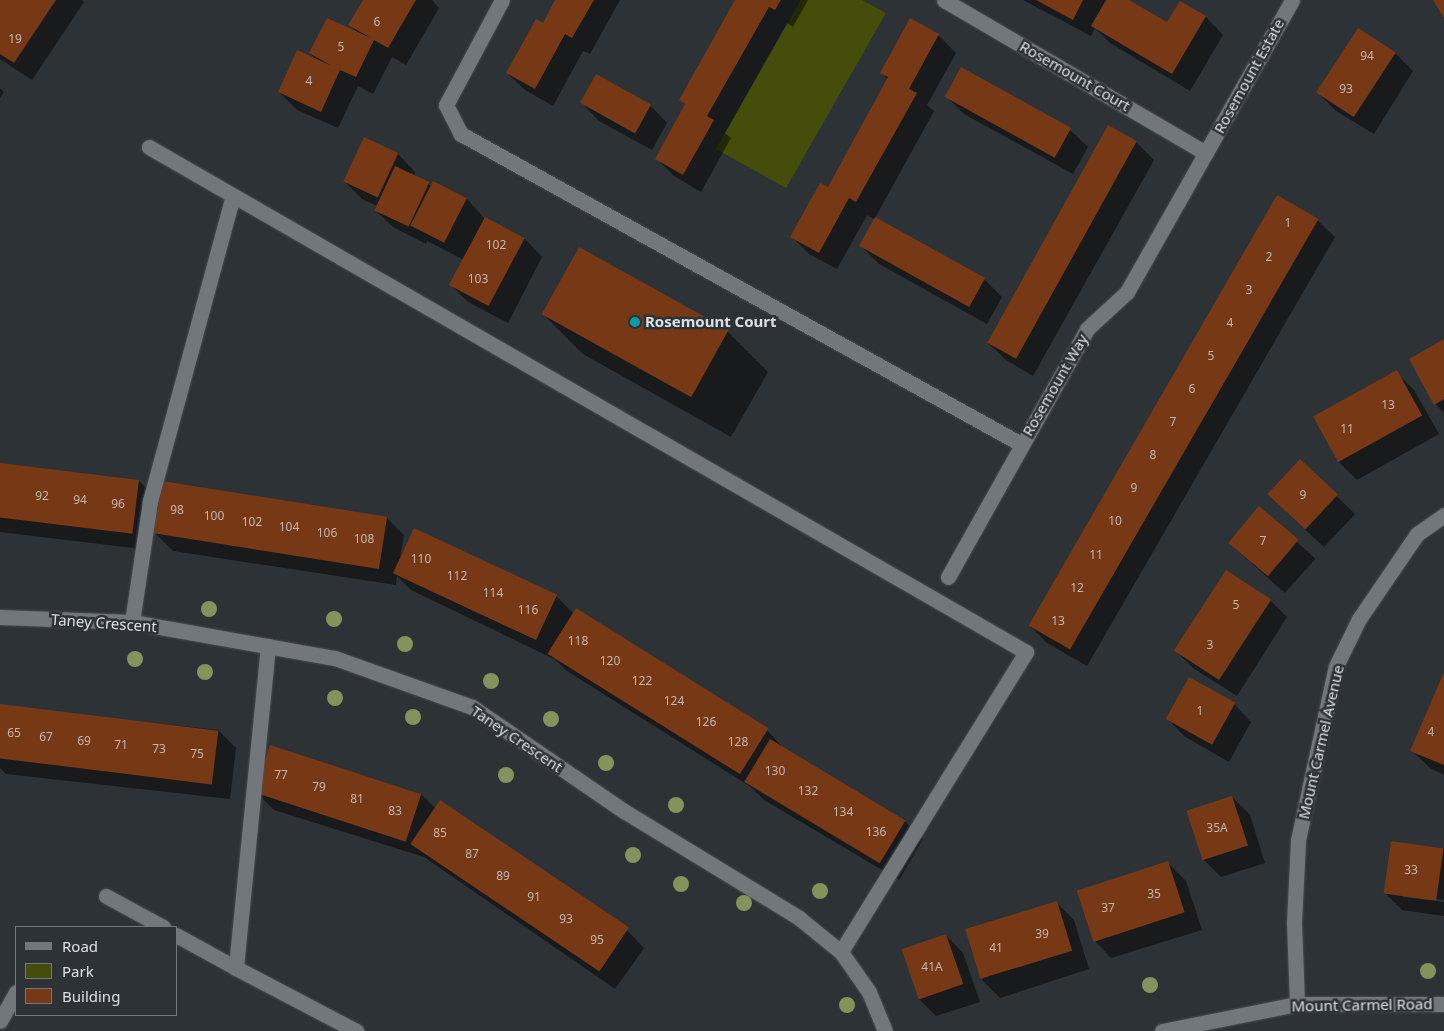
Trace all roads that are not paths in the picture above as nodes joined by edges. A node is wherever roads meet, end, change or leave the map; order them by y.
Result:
1 (502, 0) edge
2 (944, 0) edge
3 (1292, 0) edge
4 (149, 147) dead end
5 (1206, 153) junction
6 (233, 196) junction
7 (1021, 444) junction
8 (1444, 514) edge
9 (948, 577) dead end
10 (0, 616) edge
11 (132, 622) junction
12 (268, 646) junction
13 (106, 896) dead end
14 (161, 926) edge
15 (178, 936) edge
16 (841, 952) junction
17 (236, 968) junction
18 (15, 994) edge
19 (1297, 1004) junction
20 (1444, 1004) edge
21 (0, 1021) edge
22 (356, 1031) edge
23 (886, 1031) edge
24 (1162, 1031) edge

1 - 7 street
2 - 5 street, Rosemount Court
3 - 5 street, Rosemount Estate
4 - 6 street
5 - 7 street, Rosemount Way
6 - 11 street
6 - 16 street
7 - 9 street, Rosemount Way
8 - 19 street, Mount Carmel Avenue
10 - 11 street, Taney Crescent
11 - 12 street, Taney Crescent
12 - 16 street, Taney Crescent
12 - 17 street
13 - 14 street
15 - 17 street
16 - 23 street, Taney Crescent
17 - 22 street
18 - 21 street
19 - 20 street, Mount Carmel Road
19 - 24 street, Mount Carmel Road

